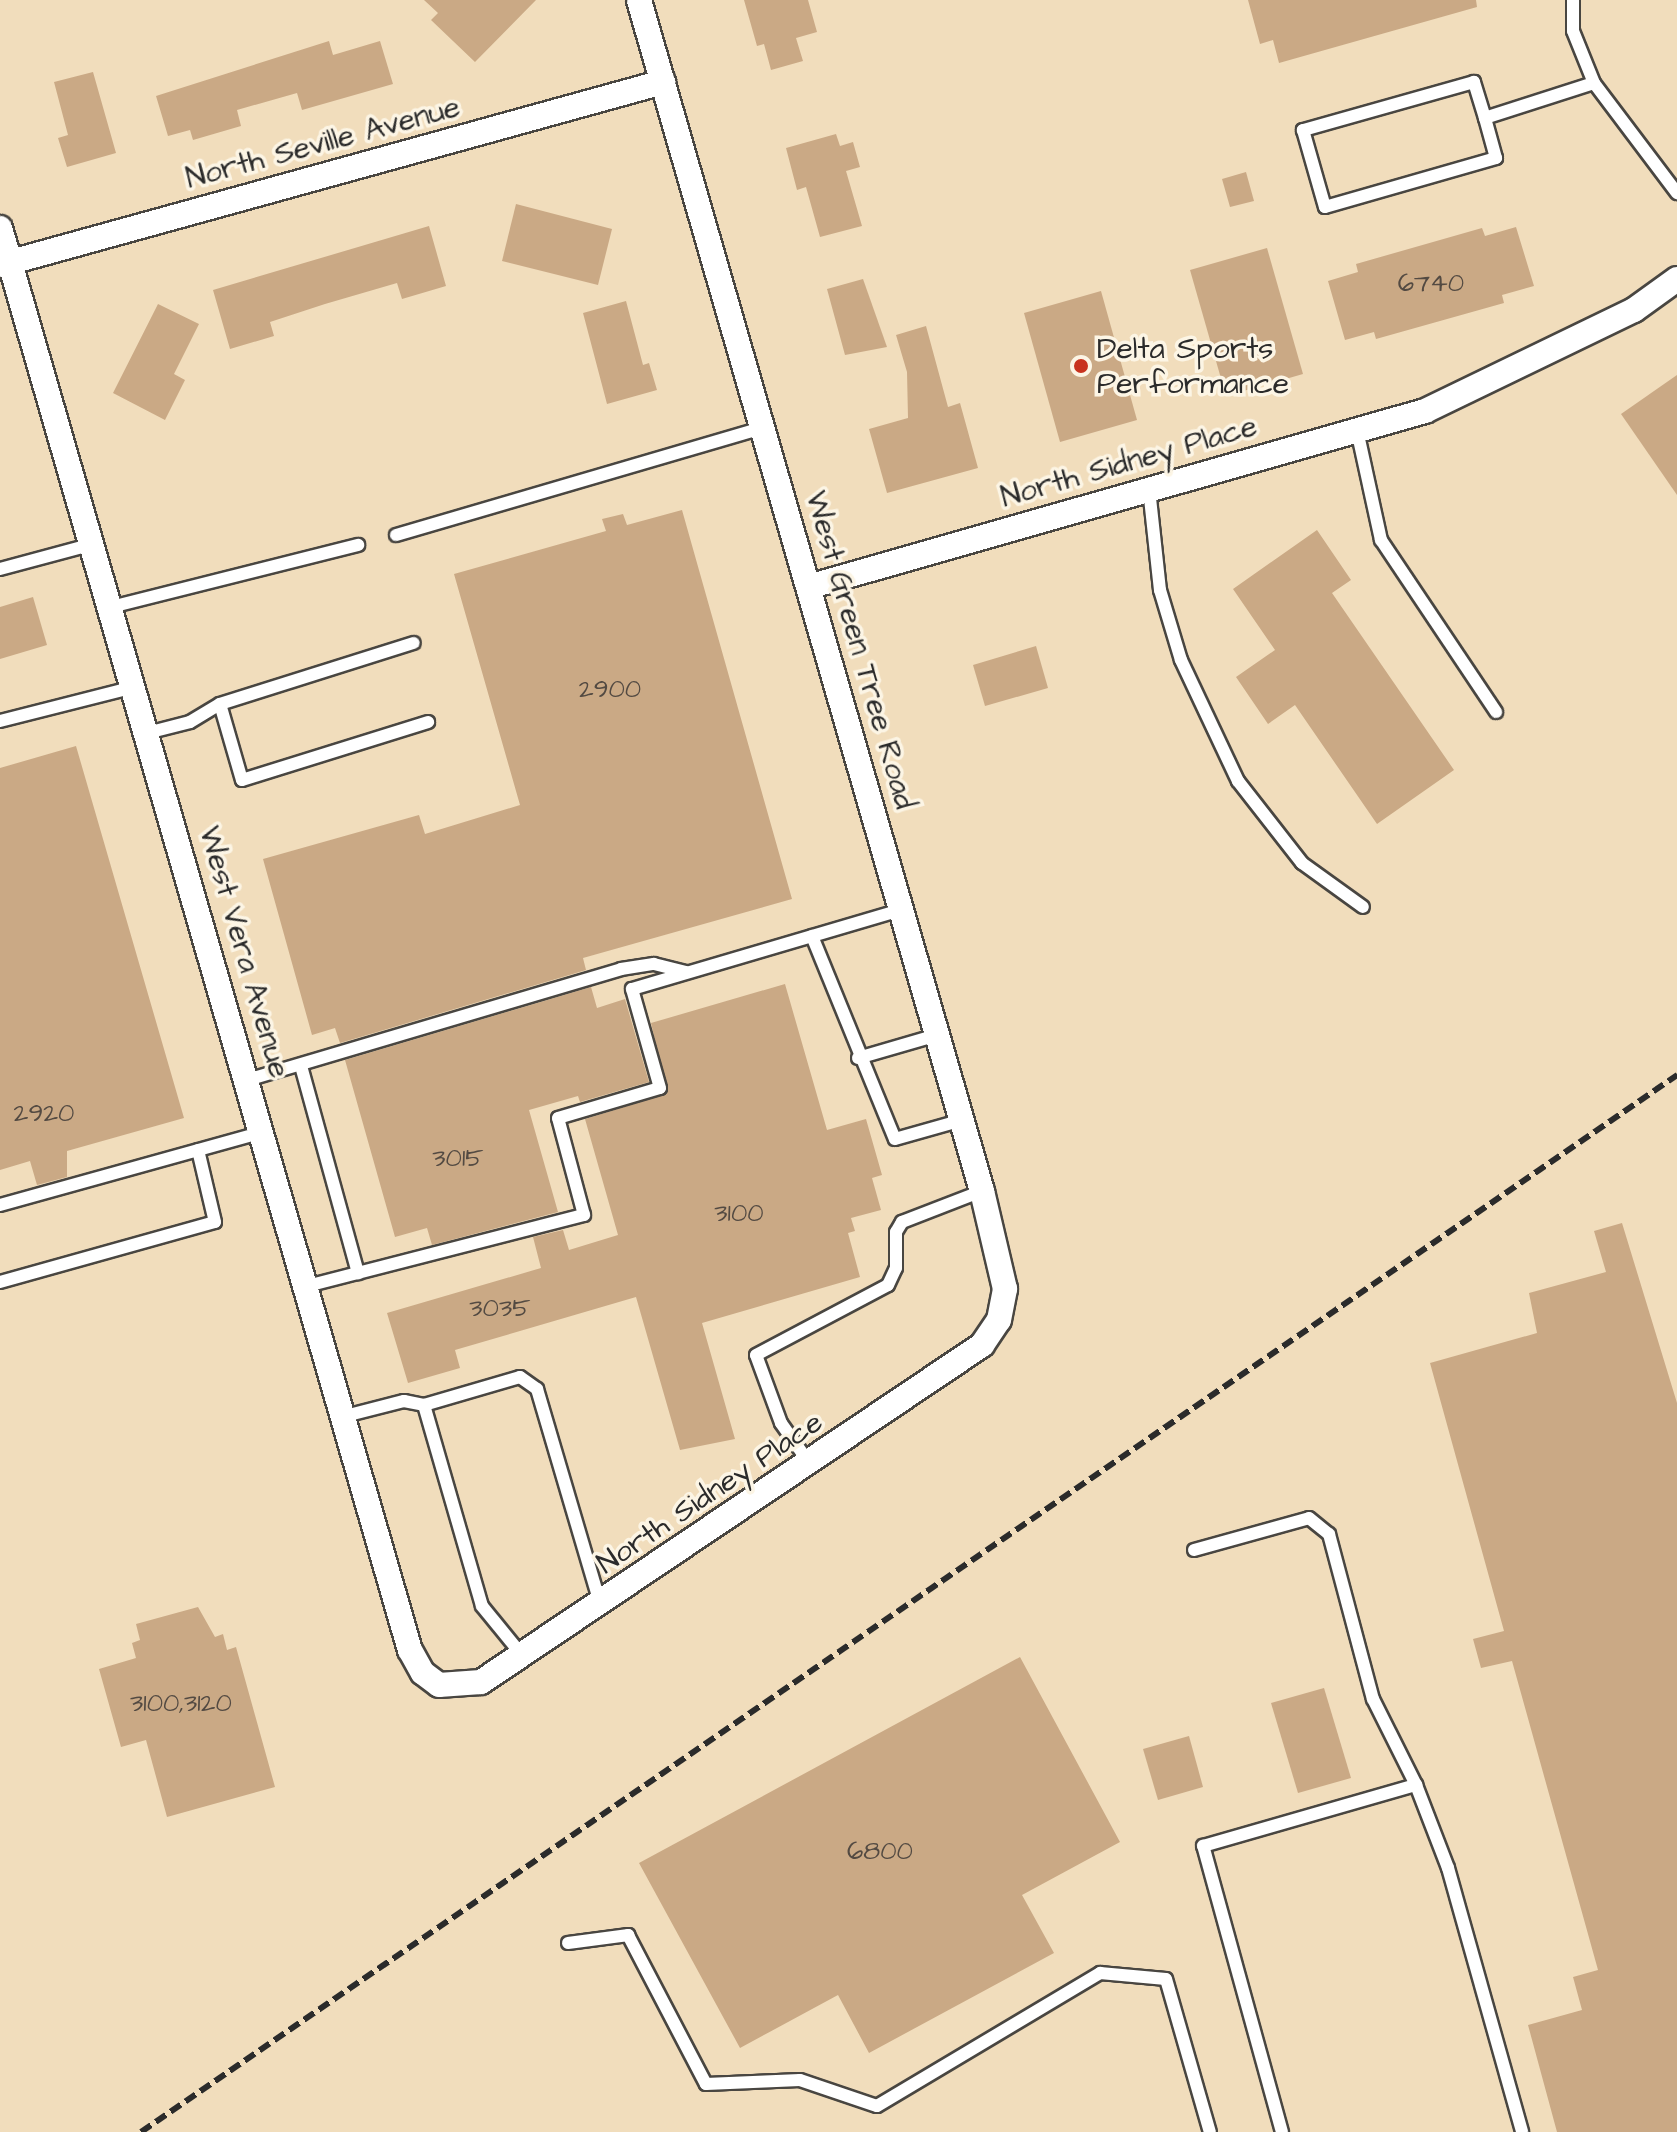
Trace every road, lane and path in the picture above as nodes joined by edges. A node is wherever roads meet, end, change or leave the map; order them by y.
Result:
1 (639, 0) edge
2 (1573, 0) edge
3 (663, 82) junction
4 (1594, 83) junction
5 (1485, 118) junction
6 (1677, 193) edge
7 (0, 228) edge
8 (5, 263) edge
9 (1677, 279) edge
10 (762, 428) junction
11 (1357, 430) junction
12 (1149, 489) junction
13 (396, 535) dead end
14 (93, 544) junction
15 (358, 545) dead end
16 (0, 569) edge
17 (808, 587) junction
18 (111, 607) junction
19 (414, 643) dead end
20 (134, 687) junction
21 (220, 704) junction
22 (1496, 712) dead end
23 (0, 721) edge
24 (428, 722) dead end
25 (147, 733) junction
26 (1363, 907) dead end
27 (901, 910) junction
28 (812, 936) junction
29 (689, 972) junction
30 (937, 1035) junction
31 (858, 1058) junction
32 (301, 1066) junction
33 (247, 1080) junction
34 (962, 1120) junction
35 (263, 1132) junction
36 (198, 1150) junction
37 (982, 1191) junction
38 (0, 1205) edge
39 (358, 1273) junction
40 (0, 1282) edge
41 (307, 1286) junction
42 (999, 1320) joint
43 (424, 1405) junction
44 (345, 1416) junction
45 (810, 1464) junction
46 (1194, 1550) dead end
47 (601, 1606) junction
48 (523, 1656) junction
49 (439, 1685) joint
50 (1416, 1785) junction
51 (568, 1943) dead end
52 (1210, 2132) edge
53 (1282, 2132) edge
54 (1522, 2132) edge

1 - 3 street, West Green Tree Road
2 - 4 lane
3 - 8 street, North Seville Avenue
3 - 10 street, West Green Tree Road
4 - 5 lane
4 - 6 lane
5 - 5 lane
7 - 8 street, West Vera Avenue
8 - 14 street, West Vera Avenue
9 - 11 street, North Sidney Place
10 - 13 lane
10 - 17 street, West Green Tree Road
11 - 12 street, North Sidney Place
11 - 22 lane
12 - 17 street, North Sidney Place
12 - 26 lane
14 - 16 lane
14 - 18 street, West Vera Avenue
15 - 18 lane
17 - 27 street, West Green Tree Road
18 - 20 street, West Vera Avenue
19 - 21 lane
20 - 23 lane
20 - 25 street, West Vera Avenue
21 - 24 lane
21 - 25 lane
25 - 33 street, West Vera Avenue
27 - 28 lane
27 - 30 street, West Green Tree Road
28 - 29 lane
28 - 31 lane
29 - 32 lane
29 - 39 lane
30 - 31 lane
30 - 34 street, West Green Tree Road
31 - 34 lane
32 - 33 lane
32 - 39 lane
33 - 35 street, West Vera Avenue
34 - 37 street, West Green Tree Road
35 - 36 lane
35 - 41 street, West Vera Avenue
36 - 38 lane
36 - 40 lane
37 - 42 street, West Green Tree Road
37 - 45 lane
39 - 41 lane
41 - 44 street, West Vera Avenue
42 - 45 street, North Sidney Place
43 - 44 lane
43 - 47 lane
43 - 48 lane
44 - 49 street, West Vera Avenue
45 - 47 street, North Sidney Place
46 - 50 lane
47 - 48 street, North Sidney Place
48 - 49 street, North Sidney Place
50 - 53 lane
50 - 54 lane
51 - 52 lane

